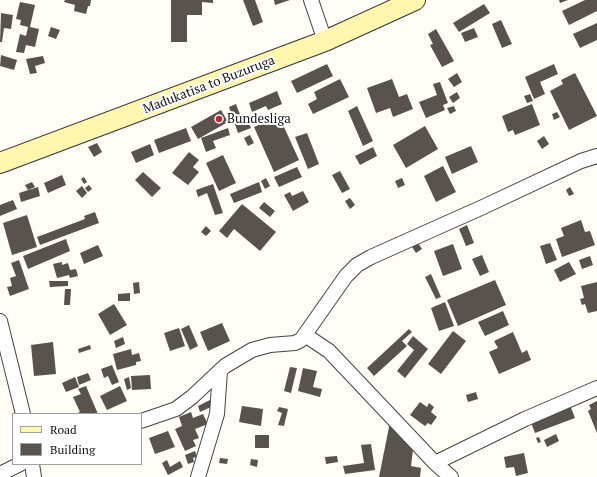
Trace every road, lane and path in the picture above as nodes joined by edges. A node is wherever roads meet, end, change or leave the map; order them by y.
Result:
1 (311, 0) edge
2 (415, 0) edge
3 (325, 40) junction
4 (597, 156) edge
5 (0, 164) edge
6 (0, 321) edge
7 (306, 335) junction
8 (220, 371) junction
9 (597, 388) edge
10 (23, 413) edge
11 (142, 421) edge
12 (435, 463) junction
13 (18, 465) edge
14 (32, 465) edge
15 (0, 474) edge
16 (34, 477) edge
17 (198, 477) edge
18 (451, 477) edge

1 - 3 street
2 - 3 main road, Madukatisa to Buzuruga
3 - 5 main road, Madukatisa to Buzuruga
4 - 7 street
6 - 10 street
7 - 8 street
7 - 12 street
8 - 11 street
8 - 17 street
9 - 12 street
12 - 18 street
13 - 15 street
14 - 16 street

